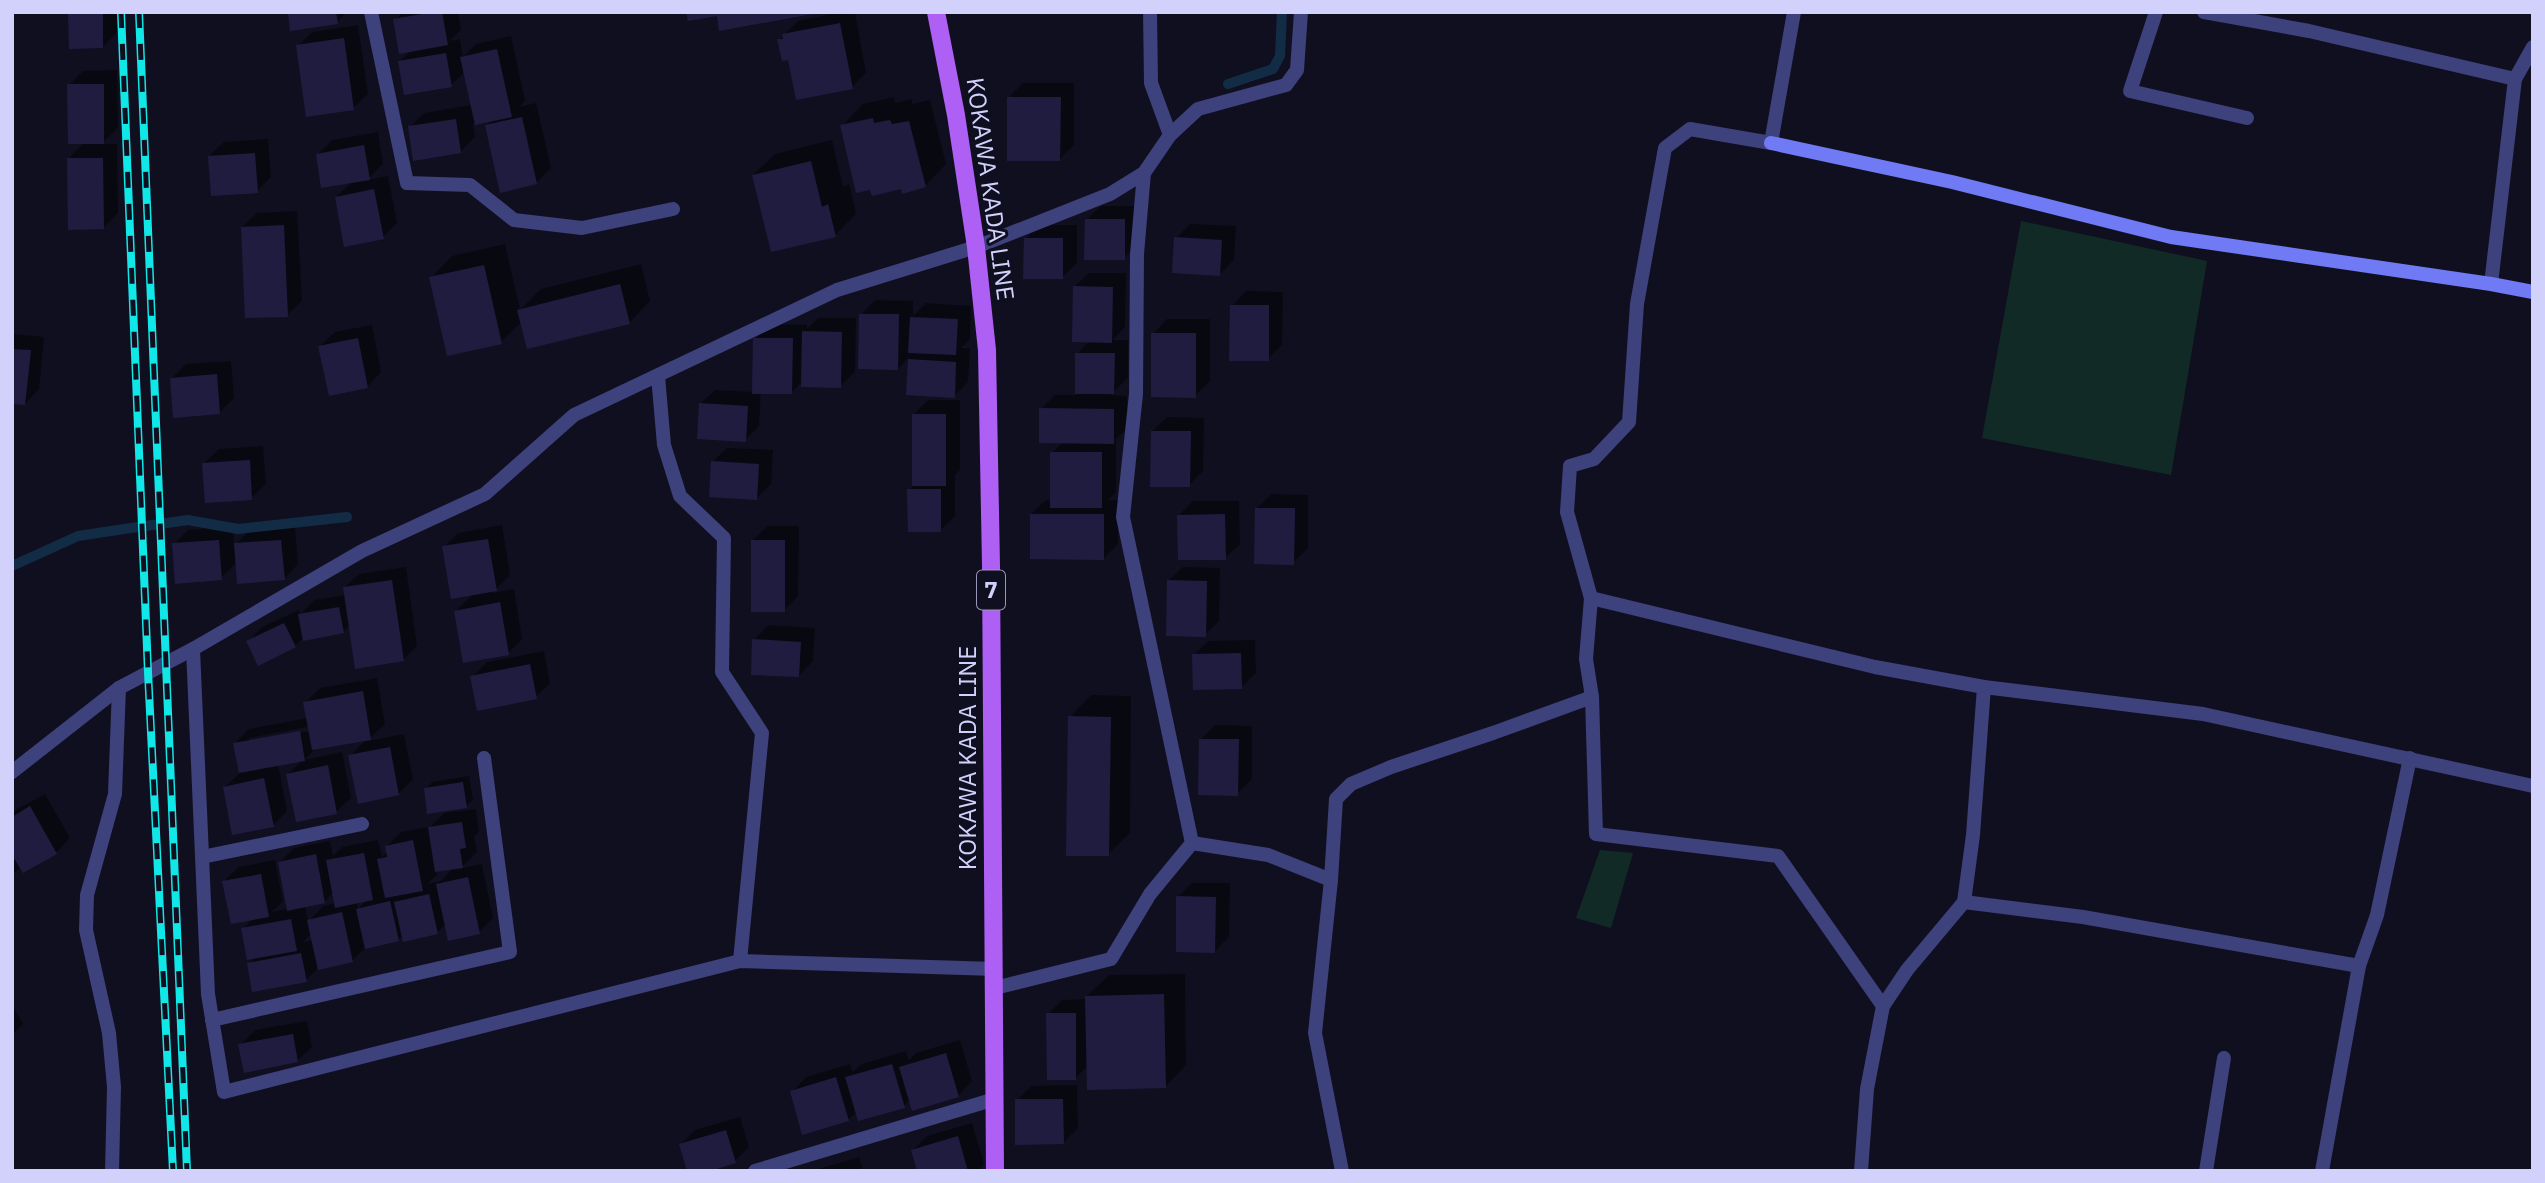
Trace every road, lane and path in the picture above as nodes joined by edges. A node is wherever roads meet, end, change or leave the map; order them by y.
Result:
1 (371, 12) edge
2 (936, 12) edge
3 (1150, 12) edge
4 (1301, 12) edge
5 (1794, 12) edge
6 (2156, 12) edge
7 (2204, 12) edge
8 (2533, 47) edge
9 (2515, 79) junction
10 (2247, 118) dead end
11 (1170, 135) junction
12 (1771, 143) junction
13 (1144, 173) junction
14 (673, 209) dead end
15 (976, 247) junction
16 (2491, 284) junction
17 (2533, 292) edge
18 (658, 376) junction
19 (1591, 598) junction
20 (193, 649) junction
21 (1984, 687) junction
22 (119, 688) junction
23 (1592, 696) junction
24 (484, 758) dead end
25 (2410, 758) junction
26 (12, 772) edge
27 (2533, 786) edge
28 (362, 824) dead end
29 (1192, 843) junction
30 (202, 856) junction
31 (1331, 880) junction
32 (1964, 902) junction
33 (740, 961) junction
34 (2359, 966) junction
35 (995, 969) junction
36 (995, 988) junction
37 (1882, 1006) junction
38 (212, 1020) junction
39 (2224, 1058) dead end
40 (995, 1099) junction
41 (112, 1171) edge
42 (755, 1171) edge
43 (995, 1171) edge
44 (1342, 1171) edge
45 (1861, 1171) edge
46 (2206, 1171) edge
47 (2322, 1171) edge

1 - 14 street
2 - 15 main road, KOKAWA KADA LINE / 7
3 - 11 street
4 - 11 street
5 - 12 street
6 - 10 street
7 - 9 street
8 - 9 street
9 - 16 street
11 - 13 street
12 - 16 street
12 - 19 street
13 - 15 street
13 - 29 street
15 - 18 street
15 - 35 main road, KOKAWA KADA LINE / 7
16 - 17 street
18 - 20 street
18 - 33 street
19 - 21 street
19 - 23 street
20 - 22 street
20 - 30 street
21 - 25 street
21 - 32 street
22 - 26 street
22 - 41 street
23 - 31 street
23 - 37 street
24 - 38 street
25 - 27 street
25 - 34 street
28 - 30 street
29 - 31 street
29 - 36 street
30 - 38 street
31 - 44 street
32 - 34 street
32 - 37 street
33 - 35 street
33 - 38 street
34 - 47 street
35 - 36 main road, KOKAWA KADA LINE / 7
36 - 40 main road, KOKAWA KADA LINE / 7
37 - 45 street
39 - 46 street
40 - 42 street
40 - 43 main road, KOKAWA KADA LINE / 7

